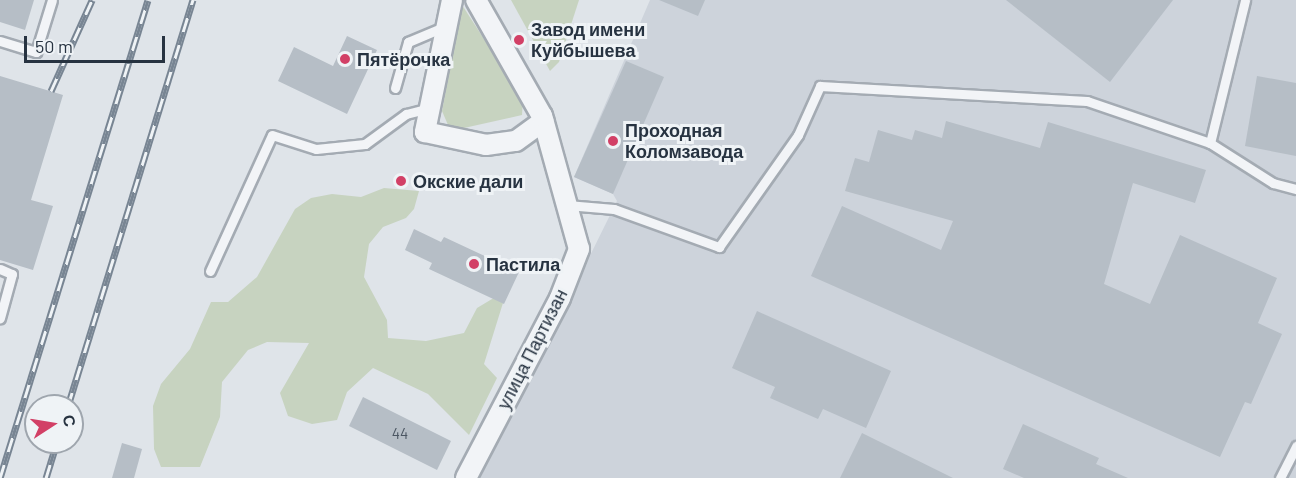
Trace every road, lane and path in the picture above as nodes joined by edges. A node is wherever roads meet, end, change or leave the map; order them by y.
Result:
1 (52, 0) edge
2 (452, 0) edge
3 (476, 0) edge
4 (1245, 0) edge
5 (446, 26) junction
6 (0, 41) edge
7 (395, 88) dead end
8 (430, 108) junction
9 (543, 121) junction
10 (1210, 143) junction
11 (1296, 189) edge
12 (567, 206) junction
13 (0, 269) edge
14 (210, 271) dead end
15 (0, 318) edge
16 (1296, 446) edge
17 (466, 478) edge
18 (1280, 478) edge

1 - 6 lane
2 - 5 street
3 - 9 street, улица Партизан
4 - 10 lane
5 - 7 lane
5 - 8 street
8 - 9 street
8 - 14 lane
9 - 12 street, улица Партизан
10 - 11 lane
10 - 12 lane
12 - 17 street, улица Партизан
13 - 15 lane
16 - 18 lane

